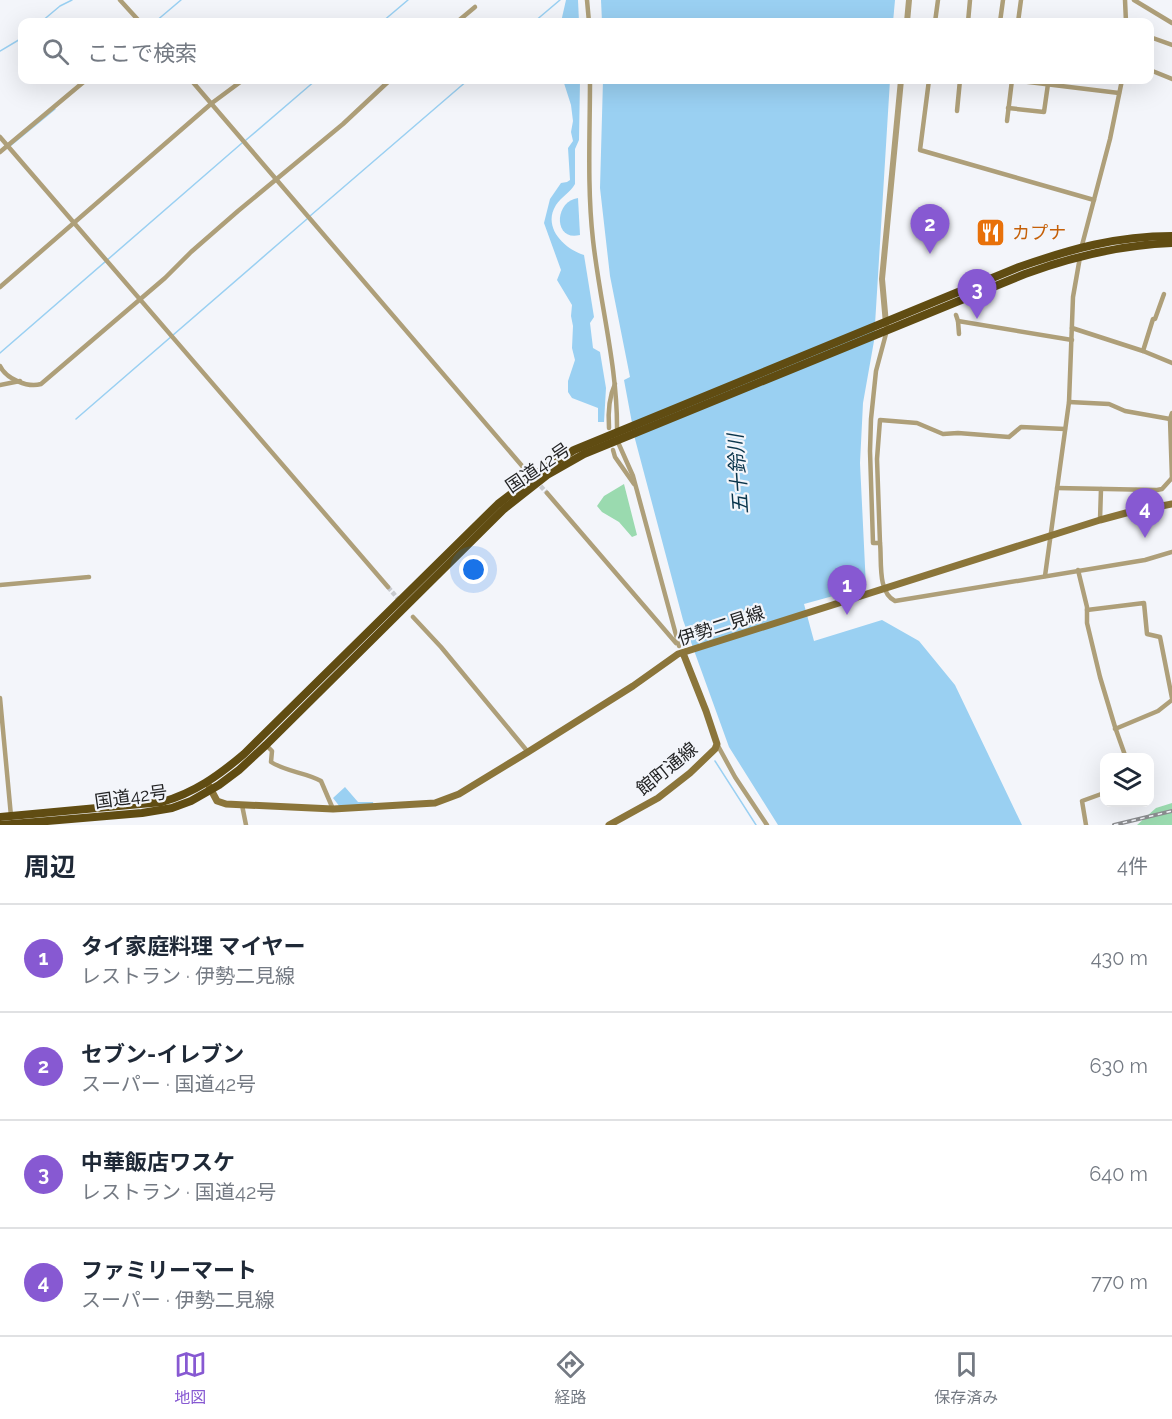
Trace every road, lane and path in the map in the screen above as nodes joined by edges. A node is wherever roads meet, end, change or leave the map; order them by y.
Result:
1 (120, 0) edge
2 (587, 0) edge
3 (909, 0) edge
4 (938, 0) edge
5 (970, 0) edge
6 (1003, 0) edge
7 (1021, 0) edge
8 (1125, 0) edge
9 (1134, 0) edge
10 (476, 8) dead end
11 (136, 18) edge
12 (462, 18) edge
13 (589, 18) edge
14 (907, 18) edge
15 (936, 18) edge
16 (968, 18) edge
17 (1001, 18) edge
18 (1019, 18) edge
19 (1126, 18) edge
20 (1172, 23) edge
21 (1154, 39) edge
22 (1172, 45) edge
23 (1154, 72) edge
24 (1172, 80) edge
25 (81, 84) edge
26 (195, 84) edge
27 (238, 84) edge
28 (386, 84) edge
29 (590, 84) edge
30 (901, 84) edge
31 (928, 84) edge
32 (960, 84) edge
33 (1011, 84) edge
34 (1048, 84) joint
35 (1121, 84) edge
36 (1119, 93) junction
37 (212, 103) junction
38 (1008, 108) junction
39 (957, 111) dead end
40 (1006, 122) dead end
41 (0, 137) edge
42 (8, 145) junction
43 (0, 152) edge
44 (277, 179) junction
45 (1094, 200) junction
46 (74, 223) junction
47 (1172, 236) edge
48 (1172, 243) edge
49 (1082, 247) junction
50 (1080, 256) junction
51 (0, 287) edge
52 (1164, 294) dead end
53 (139, 298) junction
54 (956, 315) dead end
55 (958, 321) junction
56 (883, 327) junction
57 (1072, 328) junction
58 (959, 334) dead end
59 (1072, 340) junction
60 (1143, 351) junction
61 (1172, 363) edge
62 (0, 366) edge
63 (20, 381) junction
64 (615, 384) junction
65 (0, 385) edge
66 (1069, 402) junction
67 (1172, 413) edge
68 (1170, 419) junction
69 (609, 428) dead end
70 (1065, 429) junction
71 (621, 435) junction
72 (613, 450) dead end
73 (523, 466) tunnel mouth
74 (1172, 479) edge
75 (636, 486) junction
76 (1057, 488) junction
77 (1101, 489) junction
78 (1136, 490) junction
79 (547, 493) tunnel mouth
80 (1172, 504) edge
81 (1136, 511) junction
82 (1100, 520) junction
83 (1050, 537) junction
84 (880, 543) junction
85 (1170, 554) edge
86 (1078, 570) junction
87 (1045, 576) junction
88 (89, 577) dead end
89 (0, 585) edge
90 (388, 587) tunnel mouth
91 (884, 589) junction
92 (1087, 610) junction
93 (412, 617) dead end
94 (684, 650) junction
95 (0, 698) edge
96 (1172, 699) edge
97 (1115, 729) junction
98 (717, 744) junction
99 (266, 745) junction
100 (528, 752) junction
101 (1124, 753) edge
102 (209, 786) junction
103 (1100, 794) edge
104 (242, 805) junction
105 (333, 809) junction
106 (11, 816) junction
107 (0, 817) edge
108 (0, 825) edge
109 (246, 825) edge
110 (609, 825) edge
111 (767, 825) edge
112 (1086, 825) edge

1 - 11 street
2 - 13 street
3 - 14 street
4 - 15 street
5 - 16 street
6 - 17 street
7 - 18 street
8 - 19 street
9 - 20 street
10 - 12 street
21 - 22 street
23 - 24 street
25 - 42 street
26 - 37 street
27 - 37 street
28 - 44 street
29 - 64 street
30 - 56 street
31 - 45 street
32 - 39 street
33 - 38 street
34 - 36 street
34 - 38 street
35 - 36 street
36 - 45 street
37 - 44 street
37 - 46 street
38 - 40 street
41 - 42 street
42 - 43 street
42 - 46 street
44 - 53 street
44 - 73 street
45 - 49 street
46 - 51 street
46 - 53 street
47 - 49 highway, 国道42号
48 - 50 highway, 国道42号
49 - 50 street
49 - 56 highway, 国道42号
50 - 56 highway, 国道42号
50 - 57 street
52 - 60 street
53 - 63 street
53 - 90 street
54 - 55 street
55 - 58 street
55 - 59 street
56 - 71 highway, 国道42号
56 - 84 street
57 - 59 street
57 - 60 street
59 - 66 street
60 - 61 street
62 - 63 street
63 - 65 street
64 - 69 street
64 - 71 street
66 - 68 street
66 - 70 street
67 - 68 street
68 - 74 street
70 - 76 street
70 - 84 street
71 - 75 street
71 - 99 highway, 国道42号
71 - 102 highway, 国道42号
72 - 75 street
74 - 78 street
75 - 94 street
76 - 77 street
76 - 83 street
77 - 78 street
77 - 82 street
78 - 81 street
79 - 94 street
80 - 81 main road, 伊勢二見線
81 - 82 main road, 伊勢二見線
82 - 83 main road, 伊勢二見線
83 - 87 street
83 - 91 main road, 伊勢二見線
84 - 91 street
85 - 86 street
86 - 87 street
86 - 92 street
87 - 91 street
88 - 89 street
91 - 94 main road, 伊勢二見線
92 - 96 street
92 - 97 street
93 - 100 street
94 - 98 main road, 館町通線
94 - 100 main road, 伊勢二見線
95 - 106 street
96 - 97 street
97 - 101 street
98 - 110 main road, 館町通線
98 - 111 street
99 - 102 highway, 国道42号
99 - 105 street
100 - 105 main road, 伊勢二見線
102 - 104 main road, 伊勢二見線
102 - 106 highway, 国道42号
102 - 108 highway, 国道42号
103 - 112 street
104 - 105 main road, 伊勢二見線
104 - 109 street
106 - 107 highway, 国道42号

